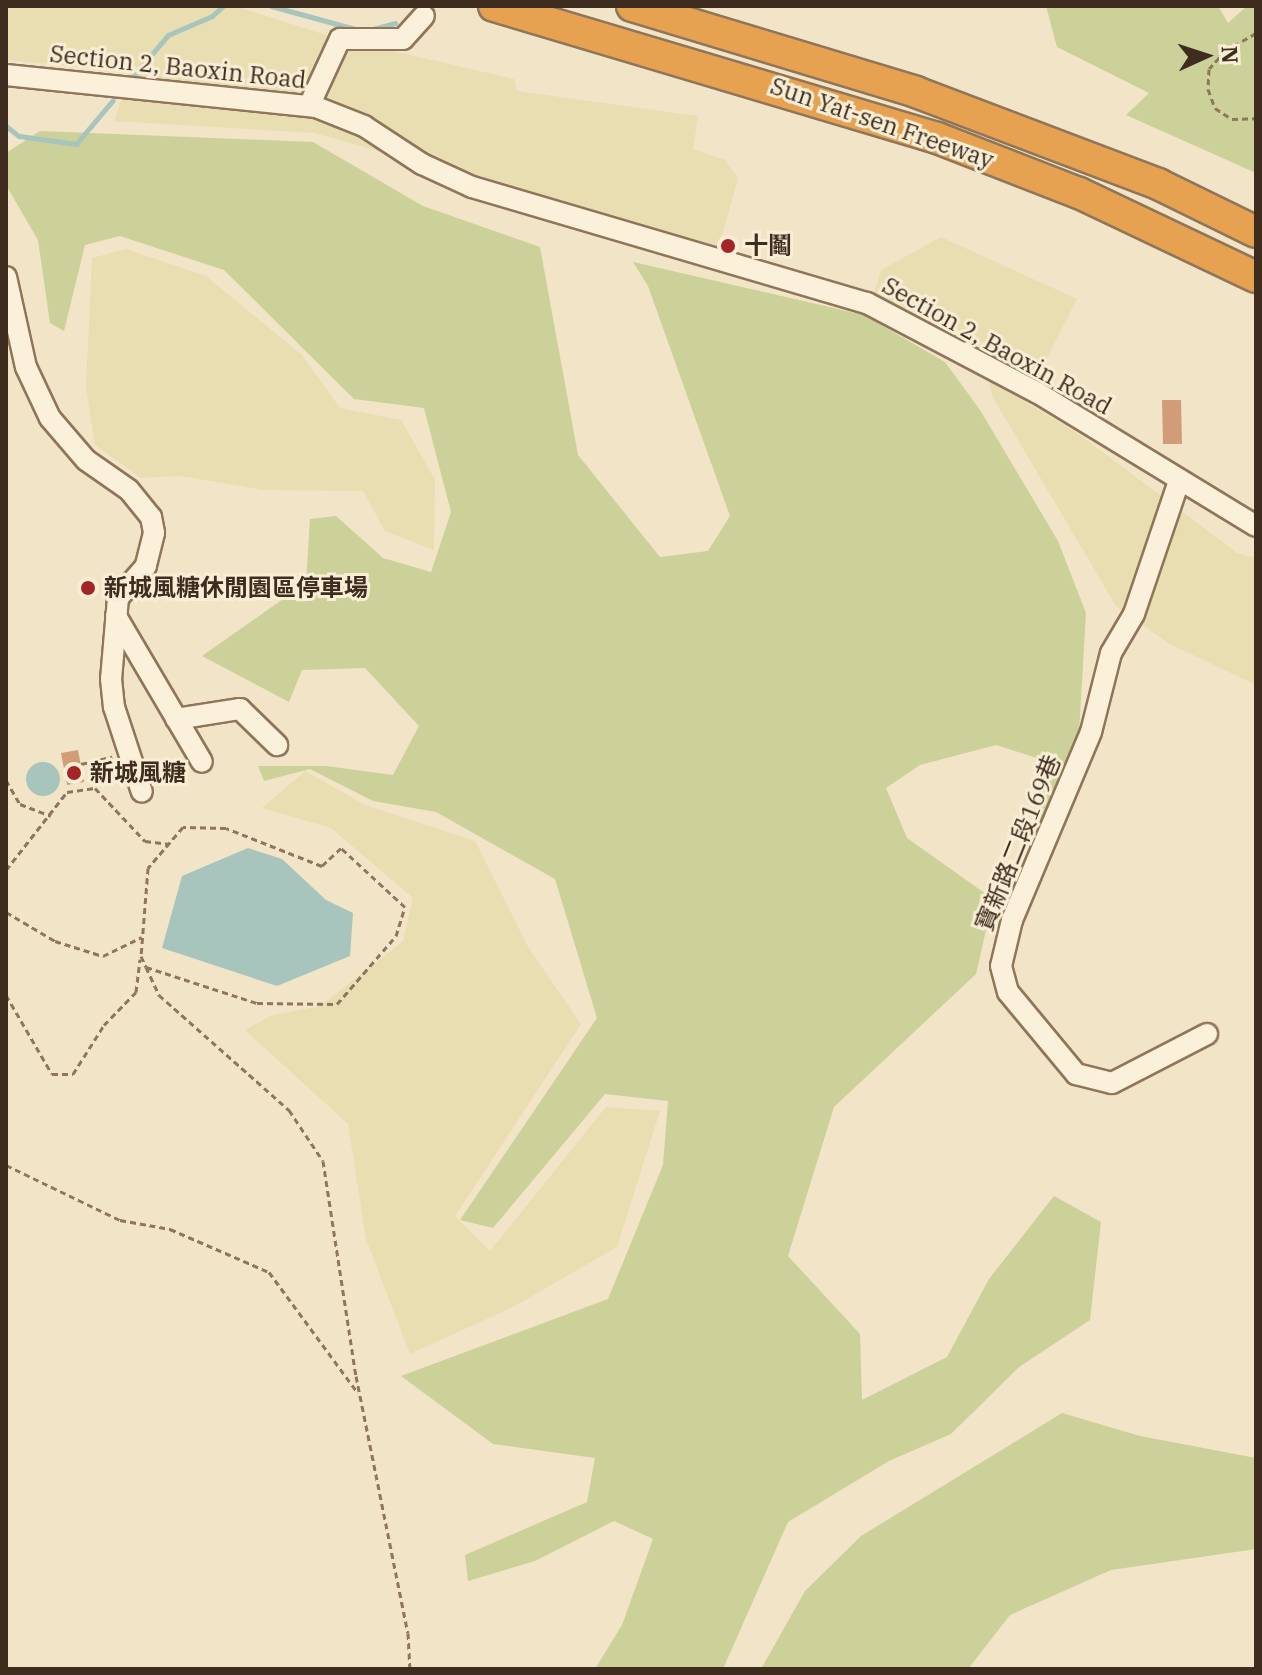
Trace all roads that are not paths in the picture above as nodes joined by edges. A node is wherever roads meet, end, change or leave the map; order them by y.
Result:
1 (494, 6) edge
2 (632, 6) edge
3 (424, 16) dead end
4 (6, 75) edge
5 (309, 106) junction
6 (1256, 232) edge
7 (6, 277) edge
8 (1256, 277) edge
9 (26, 367) junction
10 (6, 376) edge
11 (1179, 481) junction
12 (1256, 526) edge
13 (116, 616) junction
14 (176, 719) junction
15 (277, 745) dead end
16 (202, 762) dead end
17 (142, 792) dead end
18 (1207, 1034) dead end

1 - 8 highway, Sun Yat-sen Freeway
2 - 6 highway, Sun Yat-sen Freeway
3 - 5 street
4 - 5 street, Section 2, Baoxin Road
5 - 11 street, Section 2, Baoxin Road
7 - 9 street
9 - 10 street
9 - 13 street
11 - 12 street, Section 2, Baoxin Road
11 - 18 street, 寶新路二段169巷
13 - 14 street
13 - 17 street
14 - 15 street
14 - 16 street

